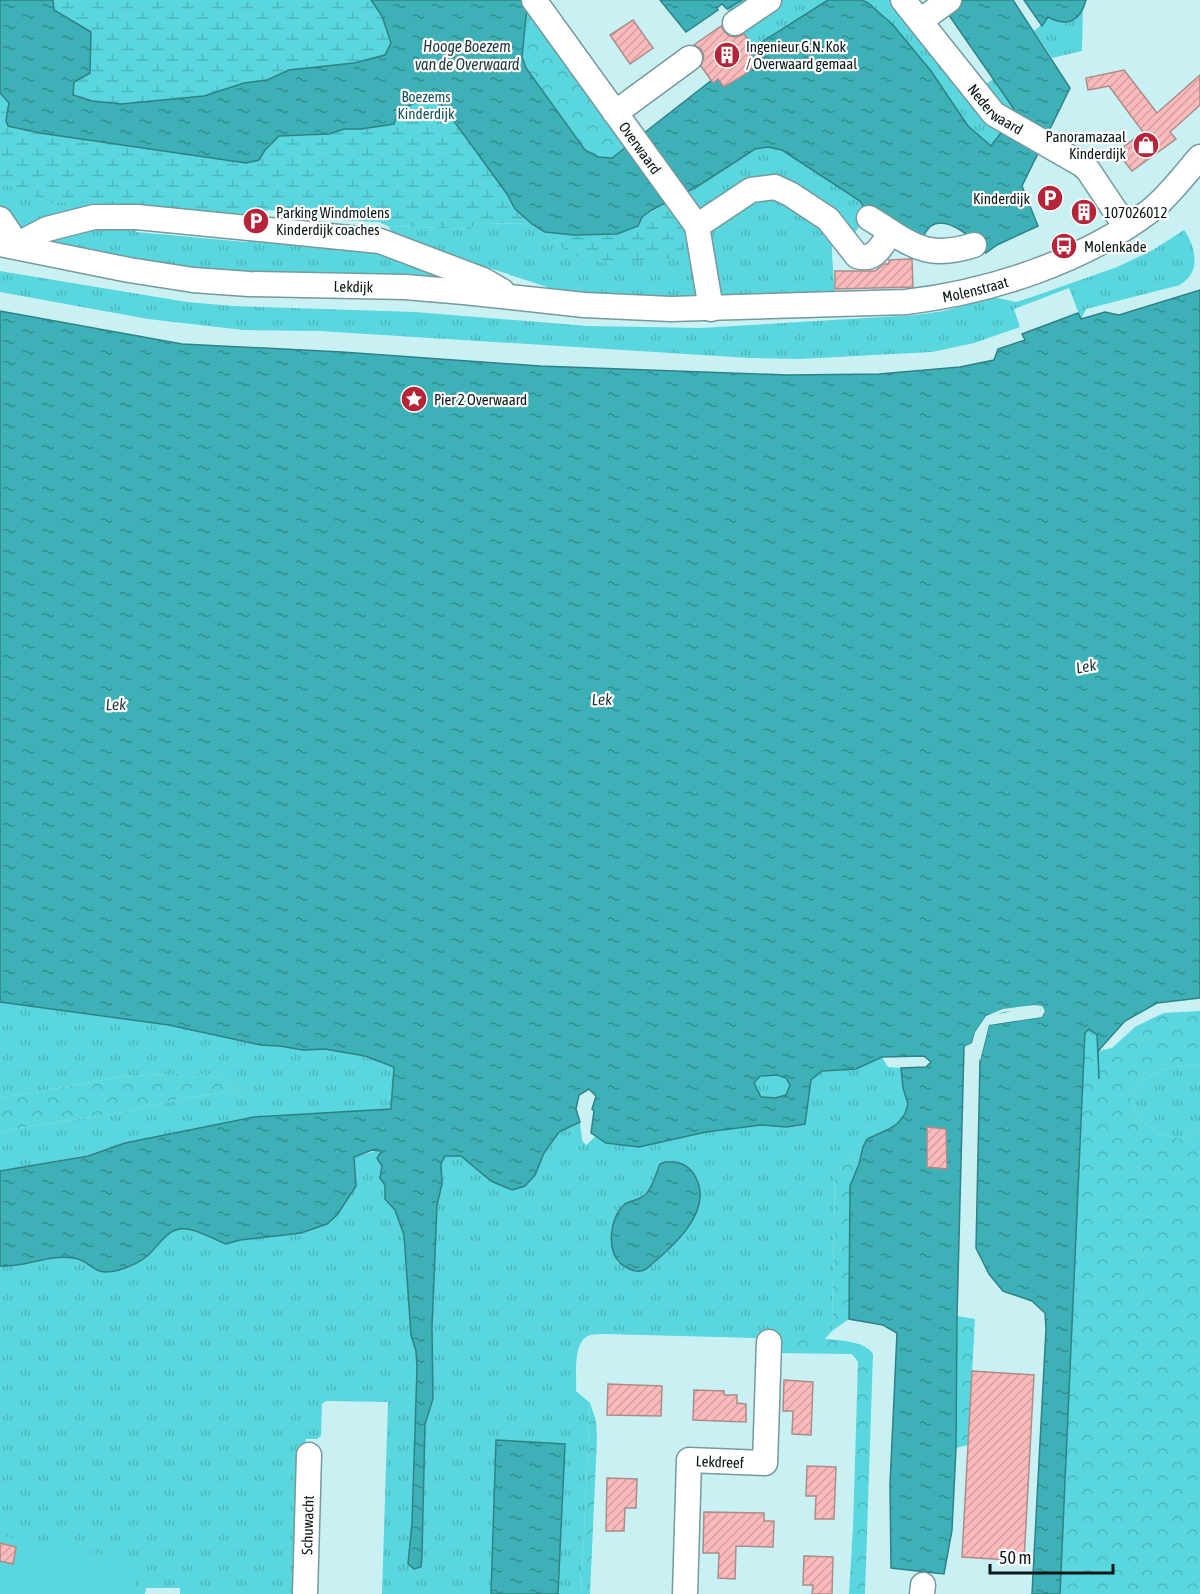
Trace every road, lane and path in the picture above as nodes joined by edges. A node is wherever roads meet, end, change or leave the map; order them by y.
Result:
1 (769, 0) edge
2 (903, 0) edge
3 (949, 0) edge
4 (540, 2) edge
5 (920, 21) junction
6 (735, 23) dead end
7 (583, 37) dead end
8 (690, 58) dead end
9 (588, 75) junction
10 (619, 119) junction
11 (1200, 157) edge
12 (691, 218) junction
13 (869, 218) dead end
14 (0, 219) edge
15 (1126, 227) junction
16 (891, 232) junction
17 (7, 245) edge
18 (974, 245) dead end
19 (512, 296) junction
20 (711, 309) junction
21 (769, 1342) dead end
22 (309, 1455) dead end
23 (305, 1594) edge
24 (685, 1594) edge

1 - 6 street
2 - 5 street, Nederwaard
3 - 5 street
4 - 9 street, Overwaard
5 - 15 street, Nederwaard
7 - 9 street
8 - 10 street
9 - 10 street, Overwaard
10 - 12 street, Overwaard
11 - 15 street, Molenstraat
12 - 16 street
12 - 20 street, Overwaard
13 - 16 street
14 - 17 street
15 - 20 street, Molenstraat
16 - 18 street
17 - 19 street, Lekdijk
17 - 19 street
19 - 20 street, Lekdijk
21 - 24 street, Lekdreef
22 - 23 street, Schuwacht

